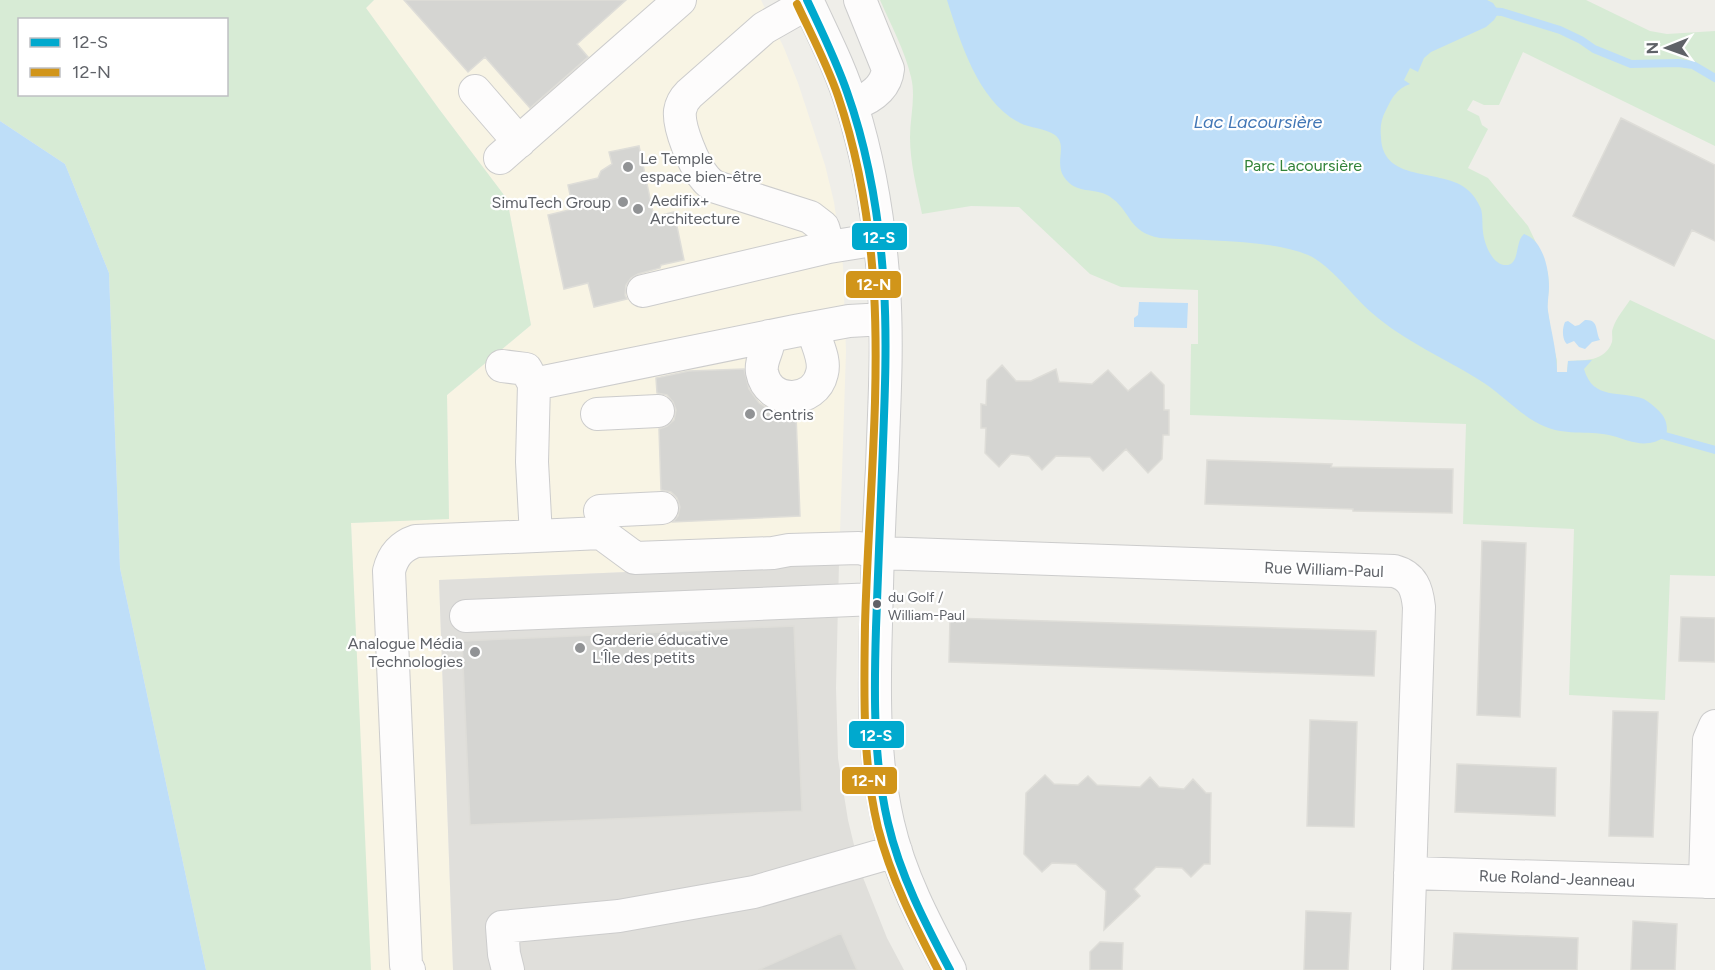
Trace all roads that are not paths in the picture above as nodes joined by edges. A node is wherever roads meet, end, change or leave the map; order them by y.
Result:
1 (680, 0) edge
2 (860, 0) edge
3 (807, 1) edge
4 (475, 91) dead end
5 (852, 105) junction
6 (879, 239) junction
7 (829, 247) junction
8 (643, 291) dead end
9 (885, 319) junction
10 (813, 328) junction
11 (769, 336) junction
12 (502, 366) dead end
13 (534, 384) junction
14 (658, 411) dead end
15 (597, 414) dead end
16 (662, 508) dead end
17 (600, 512) dead end
18 (536, 536) junction
19 (879, 553) junction
20 (876, 599) junction
21 (466, 616) dead end
22 (1715, 726) edge
23 (896, 851) junction
24 (1410, 873) junction
25 (1710, 882) edge
26 (409, 970) edge
27 (508, 970) edge
28 (950, 970) edge
29 (1407, 970) edge

1 - 4 street
2 - 5 street
3 - 5 street
3 - 7 street
5 - 6 street
6 - 7 street
6 - 9 street
7 - 8 street
9 - 10 street
9 - 19 street
10 - 11 street
10 - 11 street
11 - 13 street
12 - 13 street
13 - 18 street
14 - 15 street
16 - 17 street
18 - 19 street
18 - 26 street
19 - 20 street
19 - 24 street, Rue William-Paul
20 - 21 street
20 - 23 street
22 - 25 street, Rue Roland-Jeanneau
23 - 27 street
23 - 28 street
24 - 25 street, Rue Roland-Jeanneau
24 - 29 street, Rue William-Paul

